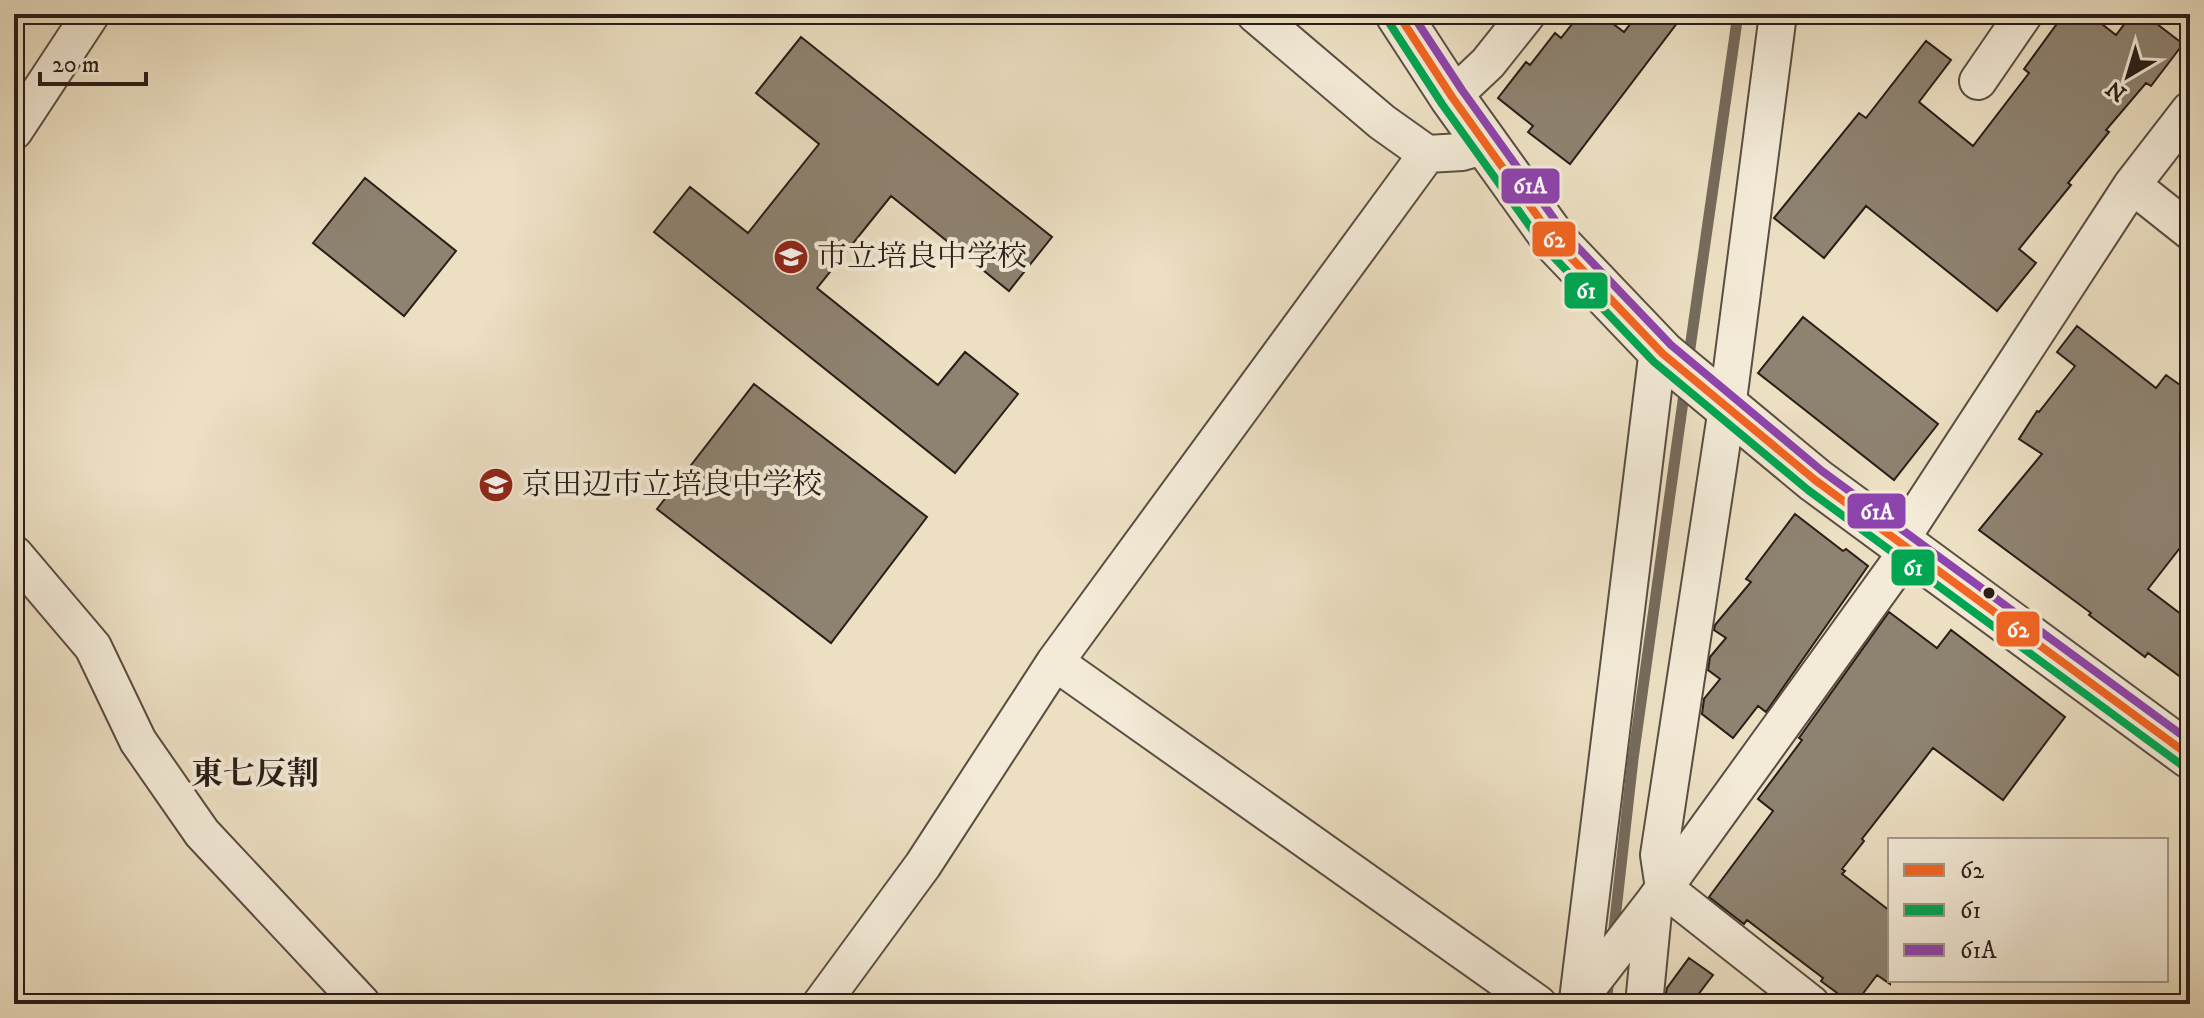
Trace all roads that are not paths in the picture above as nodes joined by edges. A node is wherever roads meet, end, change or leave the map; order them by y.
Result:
1 (91, 14) edge
2 (1255, 14) edge
3 (1398, 14) edge
4 (1527, 14) edge
5 (1778, 14) edge
6 (2024, 14) edge
7 (1978, 81) dead end
8 (1452, 97) junction
9 (2190, 110) edge
10 (14, 131) edge
11 (1487, 145) junction
12 (1427, 154) junction
13 (2132, 185) junction
14 (2190, 231) edge
15 (1661, 352) junction
16 (1719, 402) junction
17 (1904, 546) junction
18 (14, 554) edge
19 (1055, 662) junction
20 (2190, 756) edge
21 (1659, 895) junction
22 (1577, 1002) edge
23 (362, 1004) edge
24 (821, 1004) edge
25 (1538, 1004) edge
26 (1644, 1004) edge
27 (1811, 1004) edge

1 - 10 street
2 - 12 street
3 - 8 street
4 - 8 street
5 - 16 street
6 - 7 street
8 - 11 street
9 - 13 street
11 - 12 street
11 - 15 street
12 - 19 street
13 - 14 street
13 - 17 street
15 - 16 street
15 - 22 street
16 - 17 street
16 - 21 street
17 - 20 street
17 - 21 street
18 - 23 street
19 - 24 street
19 - 25 street
21 - 22 street
21 - 26 street
21 - 27 street

